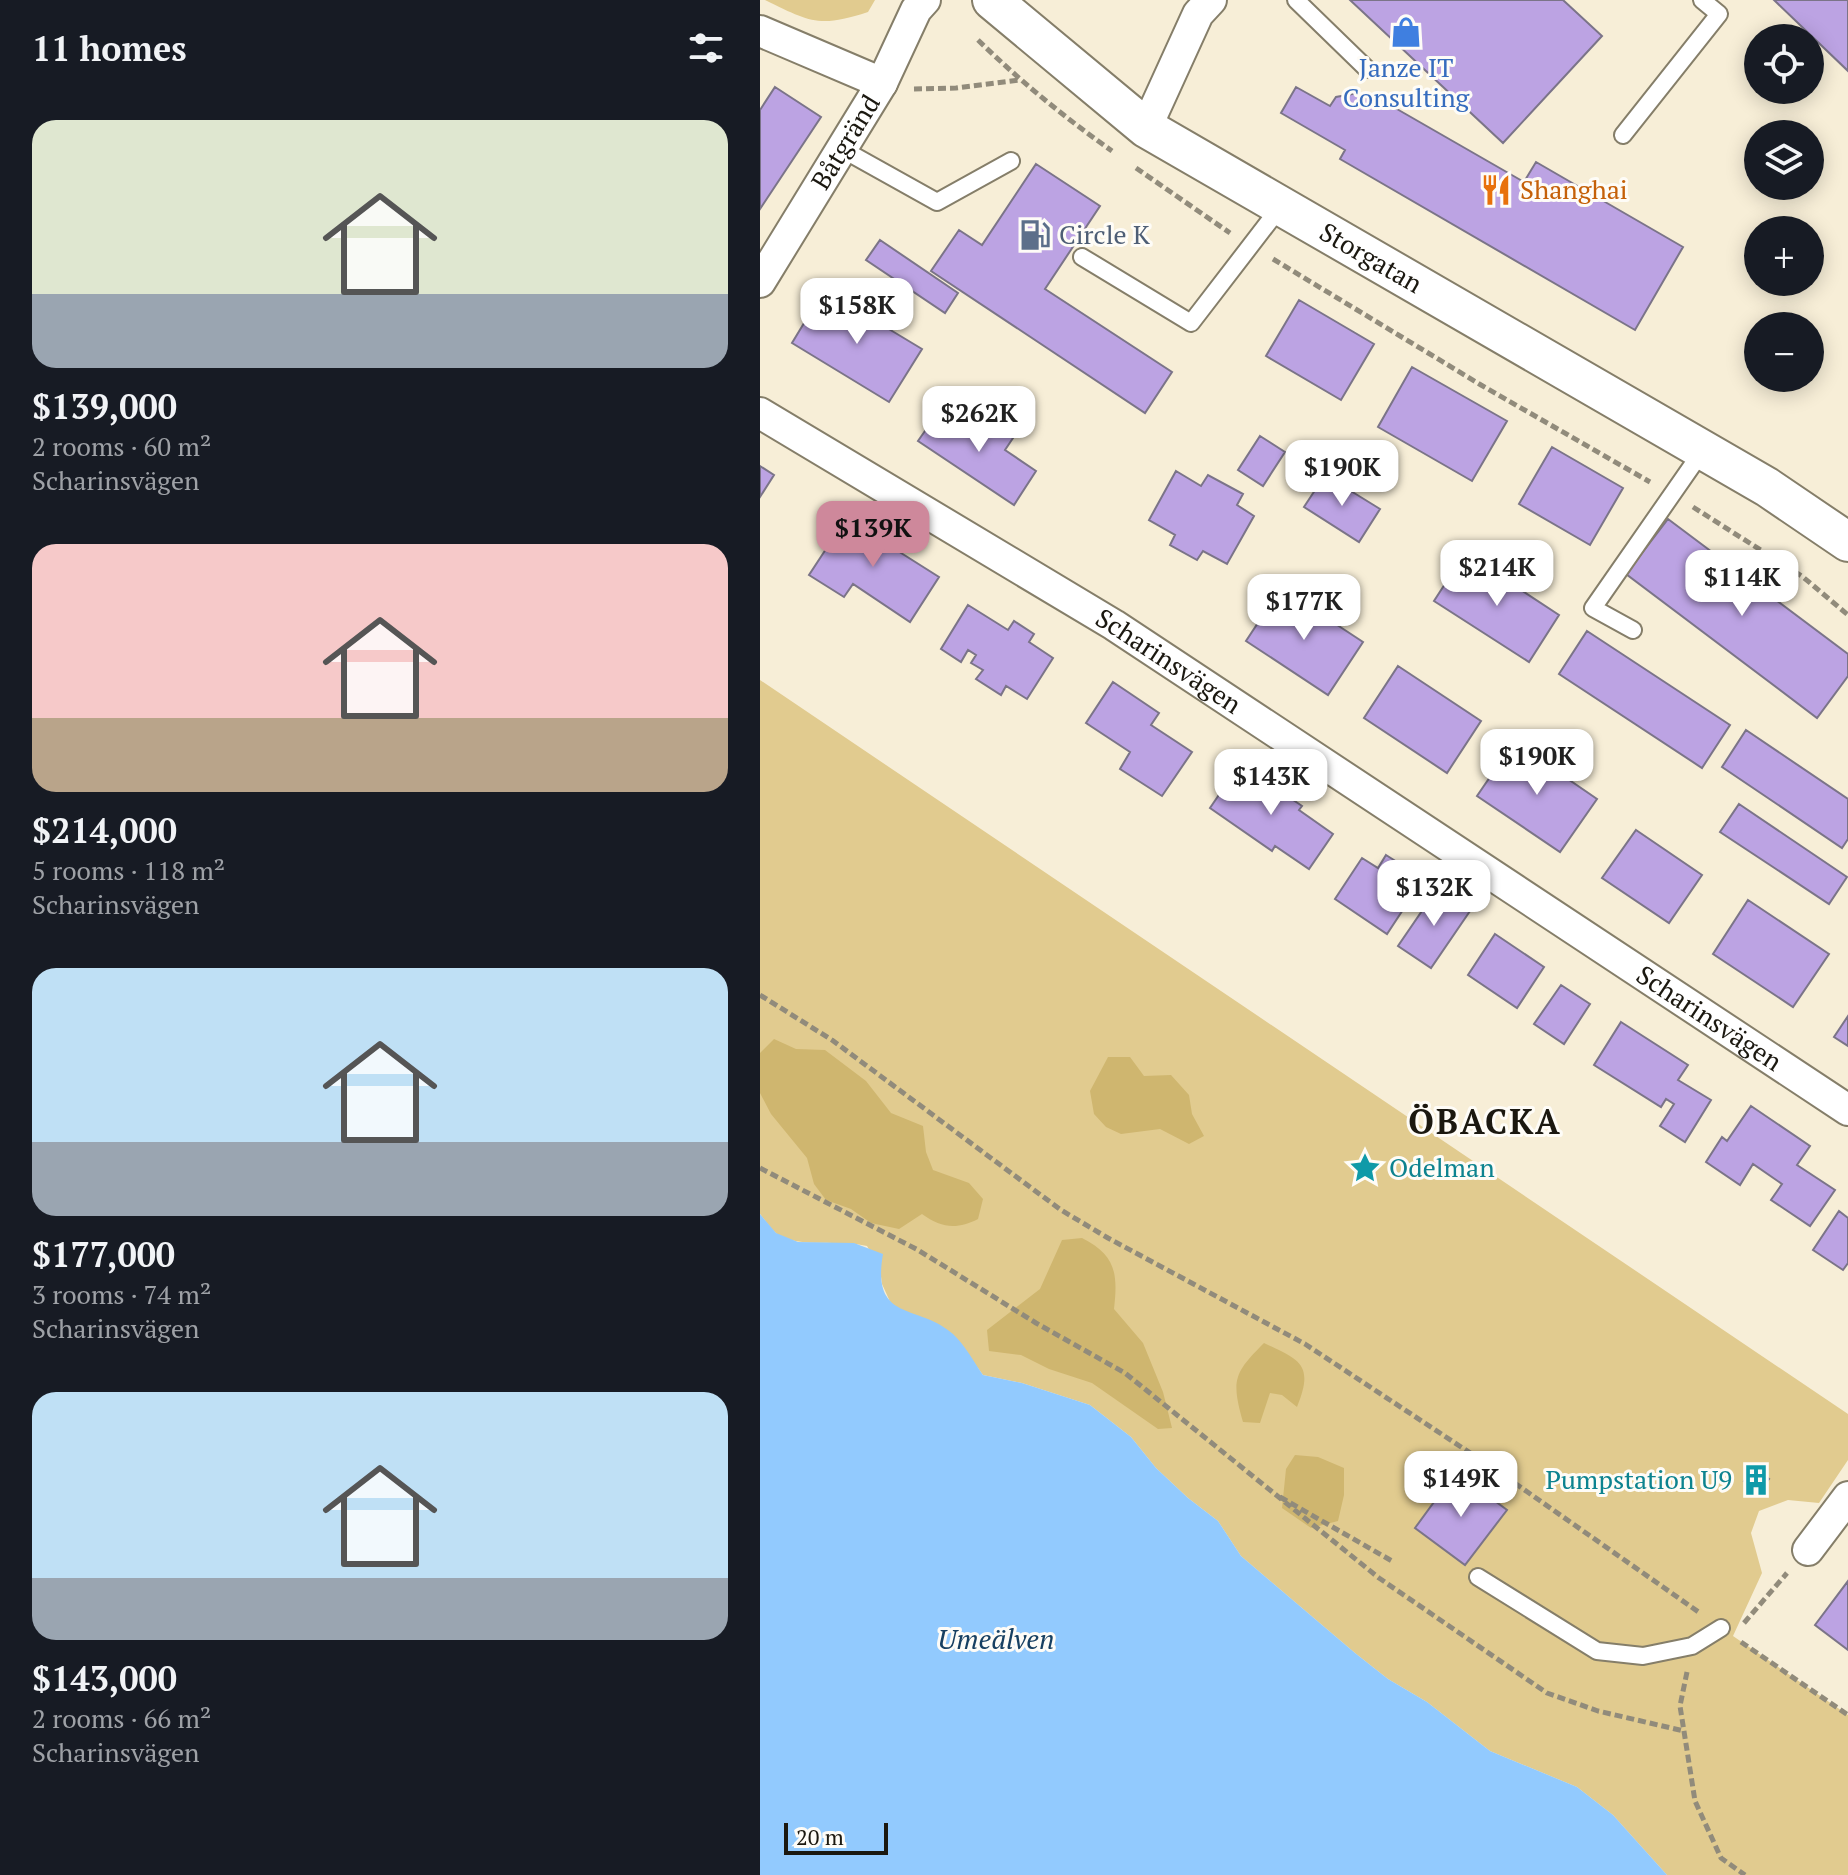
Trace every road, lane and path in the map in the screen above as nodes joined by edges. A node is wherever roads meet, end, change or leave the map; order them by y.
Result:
1 (925, 0) edge
2 (992, 0) edge
3 (1211, 0) edge
4 (1296, 0) edge
5 (1702, 0) edge
6 (968, 30) dead end
7 (760, 31) edge
8 (1049, 50) junction
9 (1367, 69) dead end
10 (1020, 80) junction
11 (882, 83) junction
12 (1146, 128) junction
13 (1623, 135) dead end
14 (842, 149) junction
15 (1114, 152) dead end
16 (1011, 161) dead end
17 (1127, 161) dead end
18 (1281, 206) junction
19 (1251, 245) junction
20 (1082, 257) dead end
21 (760, 282) edge
22 (760, 413) edge
23 (1703, 450) junction
24 (1656, 486) dead end
25 (1767, 487) junction
26 (1683, 501) dead end
27 (1848, 511) edge
28 (1848, 542) edge
29 (1848, 615) edge
30 (1633, 630) dead end
31 (760, 995) edge
32 (1848, 1110) edge
33 (760, 1168) edge
34 (1266, 1489) junction
35 (1848, 1497) edge
36 (1808, 1550) joint
37 (1392, 1561) dead end
38 (1478, 1577) dead end
39 (1727, 1632) junction
40 (1692, 1646) junction
41 (1848, 1715) edge
42 (1684, 1731) junction
43 (1745, 1875) edge

1 - 11 street, Båtgränd
2 - 8 street, Storgatan
3 - 12 street
4 - 9 lane
5 - 13 lane
6 - 10 path
7 - 11 street
8 - 10 path
8 - 12 street, Storgatan
10 - 11 path
10 - 15 path
11 - 14 street, Båtgränd
12 - 18 street, Storgatan
14 - 16 lane
14 - 21 street, Båtgränd
17 - 19 path
18 - 19 lane
18 - 23 street, Storgatan
19 - 20 lane
19 - 24 path
22 - 32 street, Scharinsvägen
23 - 25 street, Storgatan
23 - 30 lane
25 - 27 street, Storgatan
25 - 28 street, Storgatan
26 - 29 path
31 - 39 path
33 - 34 path
34 - 37 path
34 - 42 path
35 - 36 street
36 - 39 path
38 - 40 lane
39 - 40 lane
39 - 41 path
40 - 42 path
42 - 43 path

